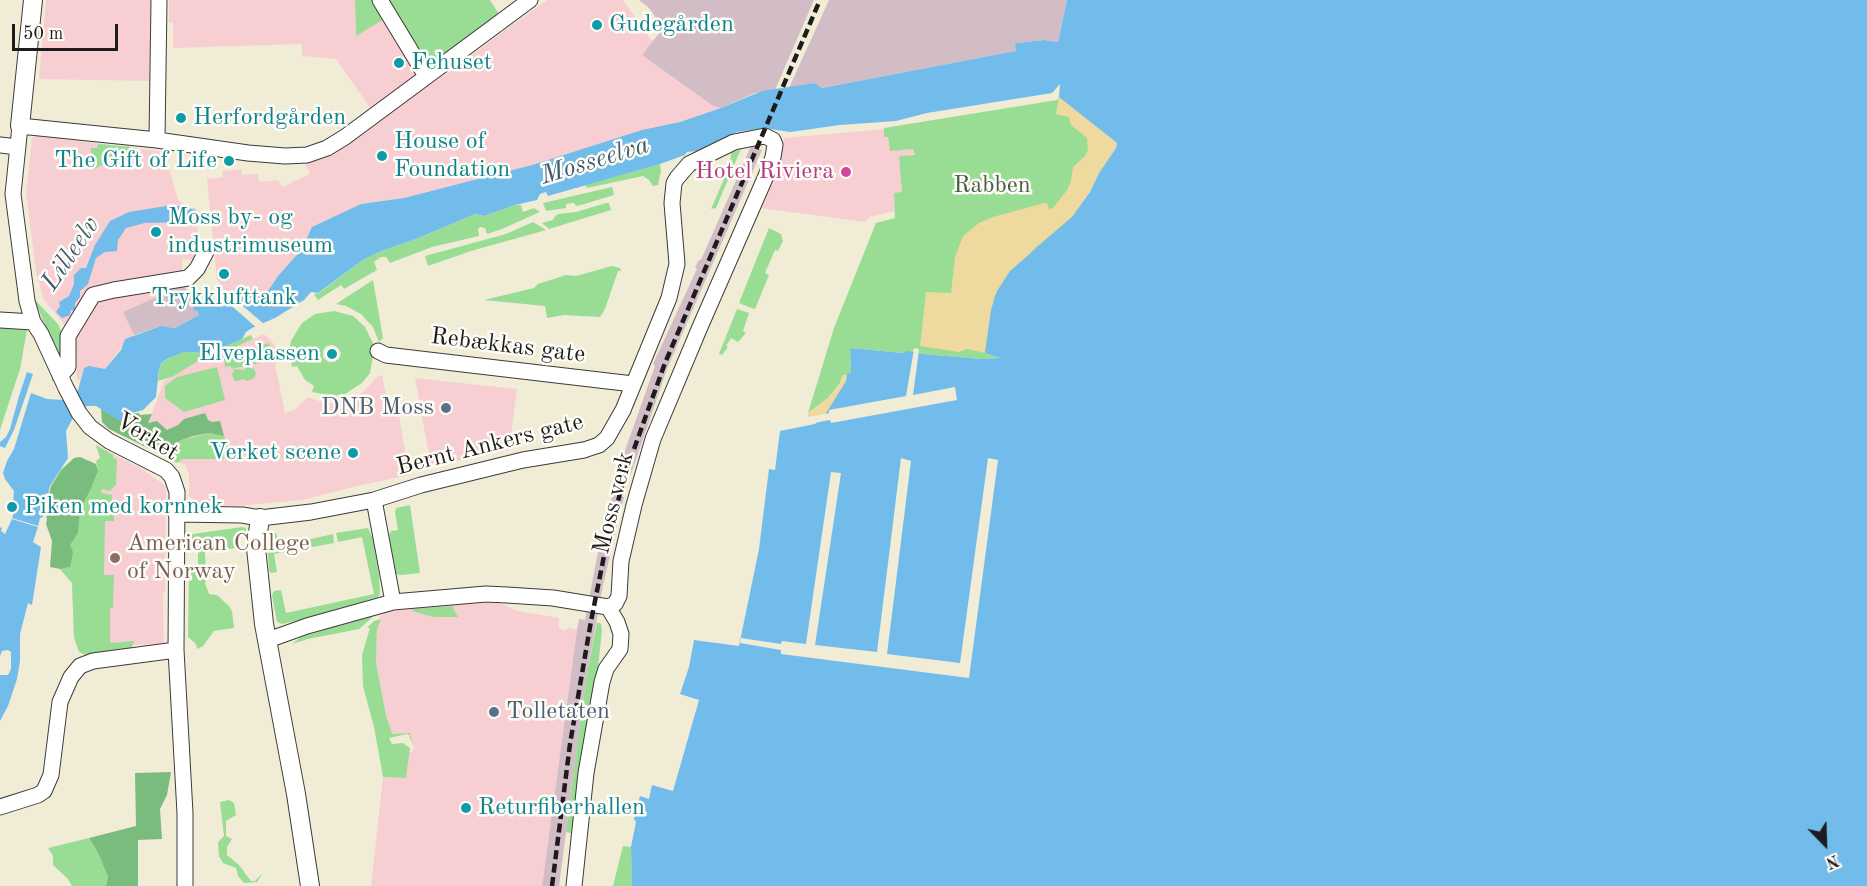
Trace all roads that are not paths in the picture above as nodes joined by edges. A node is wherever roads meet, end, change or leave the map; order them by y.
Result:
1 (33, 0) edge
2 (159, 0) edge
3 (380, 0) edge
4 (530, 0) edge
5 (426, 75) junction
6 (20, 126) junction
7 (157, 140) junction
8 (0, 145) edge
9 (18, 147) junction
10 (673, 192) joint
11 (207, 250) dead end
12 (0, 320) edge
13 (33, 322) junction
14 (378, 351) dead end
15 (60, 376) junction
16 (633, 384) junction
17 (374, 500) junction
18 (176, 514) junction
19 (260, 518) junction
20 (393, 602) junction
21 (608, 607) junction
22 (268, 640) junction
23 (176, 650) junction
24 (0, 807) edge
25 (184, 886) edge
26 (310, 886) edge
27 (574, 886) edge

1 - 6 street
2 - 7 street
3 - 5 street
4 - 5 street
5 - 7 street
6 - 7 street
6 - 9 street, Verket
8 - 9 street
9 - 13 street, Verket
10 - 16 street, Bernt Ankers gate
10 - 21 street, Moss verk
11 - 15 street
12 - 13 street
13 - 15 street, Verket
14 - 16 street, Rebækkas gate
15 - 18 street, Verket
16 - 17 street, Bernt Ankers gate
17 - 19 street, Bernt Ankers gate
17 - 20 street, Bernt Ankers gate
18 - 19 street, Bernt Ankers gate
18 - 23 street, Verket
19 - 22 street
20 - 21 street
20 - 22 street
21 - 27 street
22 - 26 street
23 - 24 street
23 - 25 street, Verket

